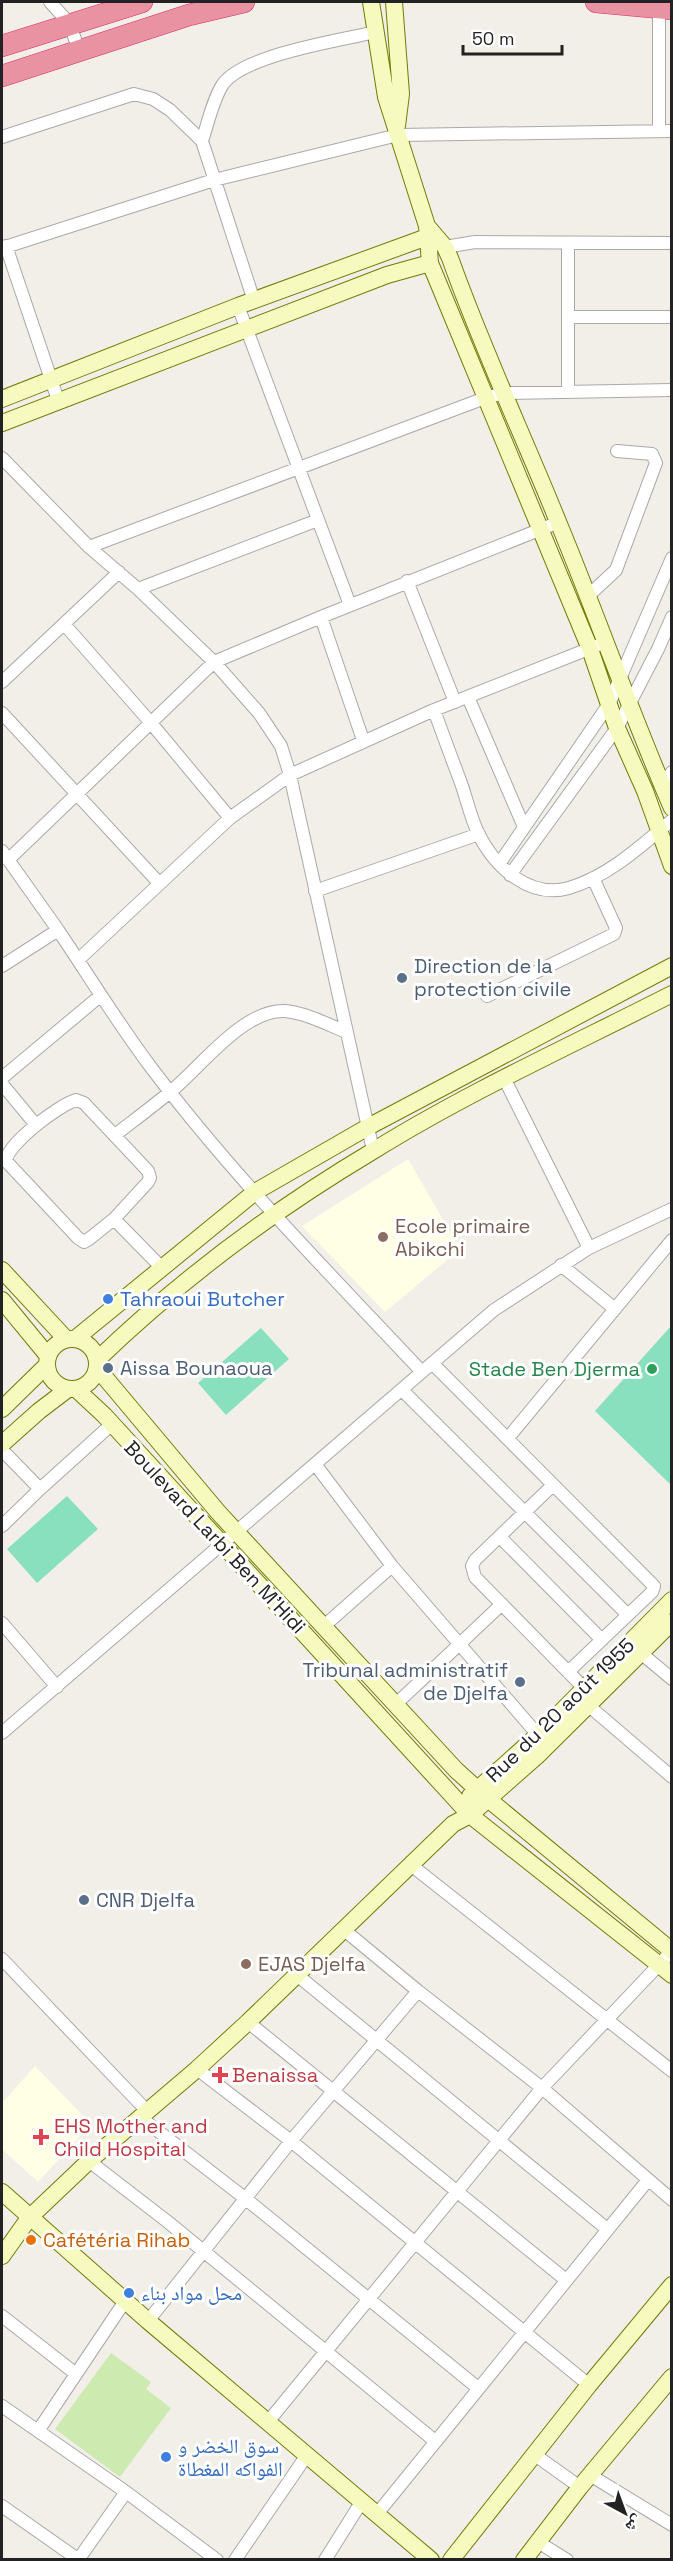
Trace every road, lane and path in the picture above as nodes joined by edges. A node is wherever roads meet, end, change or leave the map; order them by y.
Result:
1 (50, 2) edge
2 (142, 2) edge
3 (244, 2) edge
4 (371, 2) edge
5 (394, 2) edge
6 (596, 2) edge
7 (665, 9) edge
8 (69, 24) junction
9 (376, 32) junction
10 (2, 46) edge
11 (79, 50) junction
12 (2, 76) edge
13 (397, 131) junction
14 (665, 131) edge
15 (2, 137) edge
16 (201, 141) junction
17 (214, 180) junction
18 (427, 231) junction
19 (568, 243) junction
20 (672, 243) edge
21 (4, 247) edge
22 (445, 248) junction
23 (430, 263) junction
24 (246, 304) junction
25 (568, 317) junction
26 (672, 317) edge
27 (247, 328) junction
28 (51, 379) junction
29 (672, 390) edge
30 (568, 392) junction
31 (504, 393) junction
32 (485, 398) junction
33 (2, 399) edge
34 (57, 400) junction
35 (2, 423) edge
36 (617, 451) dead end
37 (2, 458) edge
38 (297, 468) junction
39 (318, 520) junction
40 (559, 522) junction
41 (542, 530) junction
42 (89, 547) junction
43 (672, 558) edge
44 (119, 572) junction
45 (668, 576) edge
46 (407, 582) junction
47 (138, 589) junction
48 (588, 596) junction
49 (350, 605) junction
50 (672, 616) edge
51 (321, 617) junction
52 (63, 624) junction
53 (607, 642) junction
54 (590, 649) junction
55 (214, 662) junction
56 (620, 680) junction
57 (2, 682) edge
58 (468, 697) junction
59 (455, 702) junction
60 (609, 704) junction
61 (630, 706) junction
62 (434, 710) junction
63 (2, 712) edge
64 (151, 723) junction
65 (617, 728) junction
66 (363, 740) junction
67 (290, 775) junction
68 (667, 778) edge
69 (77, 794) junction
70 (672, 808) edge
71 (230, 818) junction
72 (672, 820) edge
73 (524, 827) junction
74 (658, 832) junction
75 (479, 834) junction
76 (5, 855) edge
77 (499, 864) junction
78 (672, 866) edge
79 (510, 875) junction
80 (593, 878) junction
81 (159, 883) junction
82 (315, 891) junction
83 (58, 930) junction
84 (78, 960) junction
85 (2, 966) edge
86 (672, 966) edge
87 (672, 994) edge
88 (100, 996) junction
89 (487, 996) dead end
90 (346, 1032) junction
91 (2, 1078) edge
92 (505, 1080) junction
93 (2, 1084) edge
94 (170, 1092) junction
95 (36, 1125) junction
96 (368, 1126) junction
97 (115, 1135) junction
98 (373, 1150) junction
99 (255, 1192) junction
100 (672, 1209) edge
101 (274, 1214) junction
102 (114, 1219) junction
103 (672, 1240) edge
104 (588, 1248) junction
105 (561, 1265) junction
106 (161, 1267) junction
107 (2, 1270) edge
108 (2, 1300) edge
109 (615, 1309) junction
110 (70, 1339) junction
111 (47, 1360) junction
112 (432, 1363) junction
113 (97, 1364) junction
114 (422, 1372) junction
115 (72, 1389) junction
116 (402, 1390) junction
117 (2, 1409) edge
118 (112, 1424) junction
119 (508, 1438) junction
120 (2, 1444) edge
121 (2, 1450) edge
122 (315, 1464) junction
123 (553, 1485) junction
124 (40, 1489) junction
125 (525, 1512) junction
126 (2, 1526) edge
127 (236, 1532) junction
128 (500, 1537) junction
129 (223, 1545) junction
130 (392, 1566) junction
131 (672, 1600) edge
132 (502, 1604) junction
133 (628, 1615) junction
134 (672, 1622) edge
135 (2, 1623) edge
136 (324, 1626) junction
137 (602, 1640) junction
138 (459, 1645) junction
139 (642, 1654) junction
140 (568, 1672) junction
141 (672, 1679) edge
142 (57, 1687) junction
143 (583, 1697) junction
144 (396, 1704) junction
145 (2, 1733) edge
146 (538, 1735) junction
147 (672, 1778) edge
148 (482, 1794) junction
149 (465, 1810) junction
150 (411, 1864) junction
151 (344, 1929) junction
152 (671, 1951) edge
153 (2, 1959) edge
154 (658, 1964) junction
155 (297, 1975) junction
156 (672, 1975) edge
157 (418, 1991) junction
158 (606, 2019) junction
159 (248, 2022) junction
160 (377, 2041) junction
161 (197, 2069) junction
162 (672, 2071) edge
163 (543, 2088) junction
164 (333, 2092) junction
165 (143, 2114) junction
166 (500, 2139) junction
167 (291, 2141) junction
168 (89, 2161) junction
169 (648, 2180) junction
170 (458, 2191) junction
171 (2, 2192) edge
172 (246, 2199) junction
173 (672, 2200) edge
174 (29, 2218) junction
175 (607, 2229) junction
176 (416, 2244) junction
177 (204, 2251) junction
178 (2, 2256) edge
179 (566, 2280) junction
180 (672, 2285) edge
181 (369, 2300) junction
182 (125, 2301) junction
183 (2, 2316) edge
184 (148, 2321) junction
185 (524, 2332) junction
186 (326, 2351) junction
187 (76, 2374) junction
188 (589, 2385) junction
189 (478, 2388) junction
190 (668, 2388) edge
191 (2, 2406) edge
192 (267, 2422) junction
193 (38, 2431) junction
194 (435, 2441) junction
195 (535, 2455) junction
196 (307, 2456) junction
197 (585, 2481) junction
198 (126, 2492) junction
199 (362, 2501) junction
200 (2, 2506) edge
201 (377, 2514) junction
202 (672, 2525) edge
203 (538, 2542) junction
204 (79, 2559) edge
205 (217, 2559) edge
206 (235, 2559) edge
207 (324, 2559) edge
208 (431, 2559) edge
209 (452, 2559) edge
210 (524, 2559) edge
211 (567, 2559) edge

1 - 8 street
2 - 8 highway
3 - 11 highway
4 - 9 street
5 - 13 street
6 - 7 highway
7 - 14 street
8 - 10 highway
8 - 11 street
9 - 13 street
9 - 16 street
11 - 12 highway
13 - 14 street
13 - 17 street
13 - 18 street
15 - 16 street
16 - 17 street
17 - 21 street
17 - 24 street
18 - 22 street
18 - 23 street
18 - 24 street
19 - 20 street
19 - 22 street
19 - 25 street
21 - 28 street
22 - 31 street
23 - 27 street
23 - 32 street
24 - 27 street
24 - 28 street
25 - 26 street
25 - 30 street
27 - 34 street
27 - 38 street
28 - 33 street
28 - 34 street
29 - 30 street
30 - 31 street
31 - 32 street
31 - 40 street
32 - 38 street
32 - 41 street
34 - 35 street
36 - 48 street
37 - 42 street
38 - 39 street
38 - 42 street
39 - 47 street
39 - 49 street
40 - 41 street
40 - 48 street
41 - 46 street
41 - 54 street
42 - 44 street
43 - 45 street
44 - 47 street
44 - 52 street
45 - 56 street
46 - 49 street
46 - 59 street
47 - 55 street
48 - 53 street
49 - 51 street
50 - 61 street
51 - 55 street
51 - 66 street
52 - 57 street
52 - 64 street
53 - 54 street
53 - 56 street
54 - 58 street
54 - 60 street
55 - 64 street
55 - 67 street
56 - 60 street
56 - 61 street
58 - 59 street
58 - 73 street
59 - 62 street
60 - 65 street
60 - 73 street
61 - 65 street
61 - 68 street
62 - 66 street
62 - 75 street
63 - 69 street
64 - 69 street
64 - 71 street
65 - 74 street
65 - 79 street
66 - 67 street
67 - 71 street
67 - 82 street
68 - 70 street
69 - 76 street
69 - 81 street
71 - 81 street
72 - 74 street
73 - 77 street
74 - 78 street
74 - 80 street
75 - 77 street
75 - 82 street
76 - 83 street
77 - 79 street
79 - 80 street
80 - 89 street
81 - 84 street
82 - 90 street
83 - 84 street
83 - 85 street
84 - 88 street
86 - 96 street
87 - 92 street
88 - 91 street
88 - 94 street
90 - 94 street
90 - 96 street
92 - 98 street
92 - 104 street
93 - 95 street
94 - 97 street
94 - 99 street
95 - 97 street
95 - 102 street
96 - 98 street
96 - 99 street
97 - 102 street
98 - 101 street
99 - 101 street
99 - 106 street
100 - 104 street
101 - 113 street
101 - 114 street
102 - 106 street
103 - 109 street
104 - 105 street
105 - 109 street
105 - 112 street
106 - 110 street
107 - 110 street
108 - 111 street
109 - 119 street
110 - 111 street
110 - 113 street
111 - 115 street
111 - 117 street
112 - 114 street
112 - 119 street
113 - 115 street
113 - 127 street
114 - 116 street
115 - 118 street, Boulevard Larbi Ben M'Hidi
115 - 120 street
116 - 122 street
116 - 125 street
118 - 124 street
118 - 129 street, Boulevard Larbi Ben M'Hidi
119 - 123 street
121 - 124 street
122 - 127 street
122 - 130 street
123 - 125 street
123 - 133 street
124 - 126 street
125 - 128 street
125 - 133 street
127 - 129 street
127 - 136 street
128 - 132 street
128 - 137 street
129 - 142 street
129 - 149 street, Boulevard Larbi Ben M'Hidi
130 - 136 street
130 - 138 street
131 - 143 street, Rue du 20 août 1955
132 - 138 street
132 - 140 street
133 - 137 street
134 - 139 street, Rue du 20 août 1955
135 - 142 street
136 - 144 street
137 - 140 street
138 - 144 street
138 - 146 street
139 - 141 street
139 - 143 street, Rue du 20 août 1955
140 - 143 street
142 - 145 street
143 - 146 street, Rue du 20 août 1955
143 - 147 street
143 - 148 street, Rue du 20 août 1955
144 - 148 street
146 - 148 street, Rue du 20 août 1955
148 - 149 street, Rue du 20 août 1955
148 - 152 street
149 - 150 street, Rue du 20 août 1955
149 - 154 street, Boulevard Larbi Ben M'Hidi
150 - 151 street, Rue du 20 août 1955
150 - 158 street
151 - 155 street, Rue du 20 août 1955
151 - 157 street
152 - 154 street
153 - 165 street
154 - 156 street, Boulevard Larbi Ben M'Hidi
154 - 158 street
155 - 159 street, Rue du 20 août 1955
155 - 160 street
157 - 160 street
157 - 163 street
158 - 162 street
158 - 163 street
159 - 161 street, Rue du 20 août 1955
159 - 164 street
160 - 164 street
160 - 166 street
161 - 165 street, Rue du 20 août 1955
161 - 167 street
163 - 166 street
163 - 169 street
164 - 167 street
164 - 170 street
165 - 168 street, Rue du 20 août 1955
165 - 172 street
166 - 170 street
166 - 175 street
167 - 172 street
167 - 176 street
168 - 174 street, Rue du 20 août 1955
168 - 177 street
169 - 173 street
169 - 175 street
170 - 176 street
170 - 179 street
171 - 174 street
172 - 177 street
172 - 181 street
174 - 178 street, Rue du 20 août 1955
174 - 182 street
175 - 179 street
176 - 181 street
176 - 185 street
177 - 184 street
177 - 186 street
179 - 185 street
180 - 188 street
181 - 186 street
181 - 189 street
182 - 184 street
182 - 187 street
183 - 187 street
184 - 192 street
185 - 188 street
185 - 189 street
186 - 192 street
186 - 194 street
187 - 193 street
188 - 195 street
189 - 194 street
190 - 197 street
191 - 193 street
192 - 196 street
193 - 198 street
194 - 201 street
195 - 197 street
195 - 209 street
196 - 199 street
196 - 206 street
197 - 202 street
197 - 203 street
198 - 204 street
198 - 205 street
199 - 201 street
199 - 207 street
200 - 204 street
201 - 208 street
203 - 210 street
203 - 211 street

